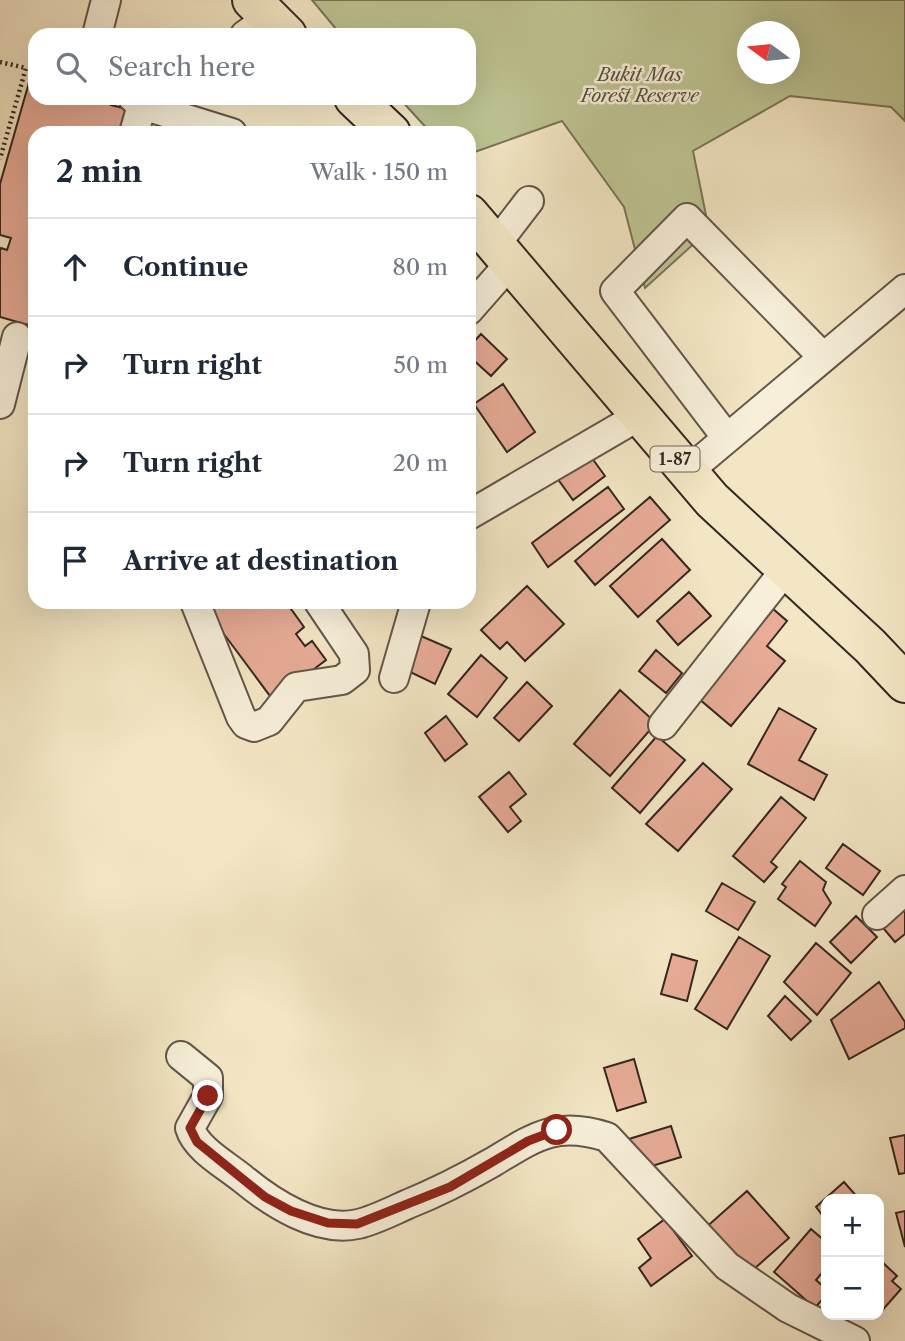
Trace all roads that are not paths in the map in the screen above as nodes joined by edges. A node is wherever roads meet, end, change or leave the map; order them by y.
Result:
1 (106, 0) edge
2 (99, 28) edge
3 (141, 105) edge
4 (150, 105) edge
5 (201, 105) edge
6 (361, 105) edge
7 (180, 125) edge
8 (136, 126) edge
9 (384, 126) edge
10 (529, 201) dead end
11 (491, 239) edge
12 (476, 287) edge
13 (905, 289) edge
14 (17, 338) edge
15 (823, 357) junction
16 (0, 404) edge
17 (639, 416) junction
18 (727, 438) junction
19 (687, 472) junction
20 (476, 511) edge
21 (786, 569) junction
22 (198, 609) edge
23 (324, 609) edge
24 (414, 609) edge
25 (394, 678) dead end
26 (905, 683) edge
27 (663, 725) dead end
28 (905, 890) edge
29 (877, 915) dead end
30 (181, 1056) dead end
31 (855, 1341) edge

1 - 2 street
3 - 8 street
4 - 7 street
5 - 7 street
6 - 9 highway
10 - 11 street
11 - 12 street
11 - 17 highway, 1-87
13 - 15 street
14 - 16 street
15 - 18 street
15 - 18 street
17 - 19 highway, 1-87
17 - 20 street
18 - 19 street
19 - 21 highway, 1-87
21 - 26 highway, 1-87
21 - 27 street
22 - 23 street
24 - 25 street
28 - 29 street
30 - 31 street

